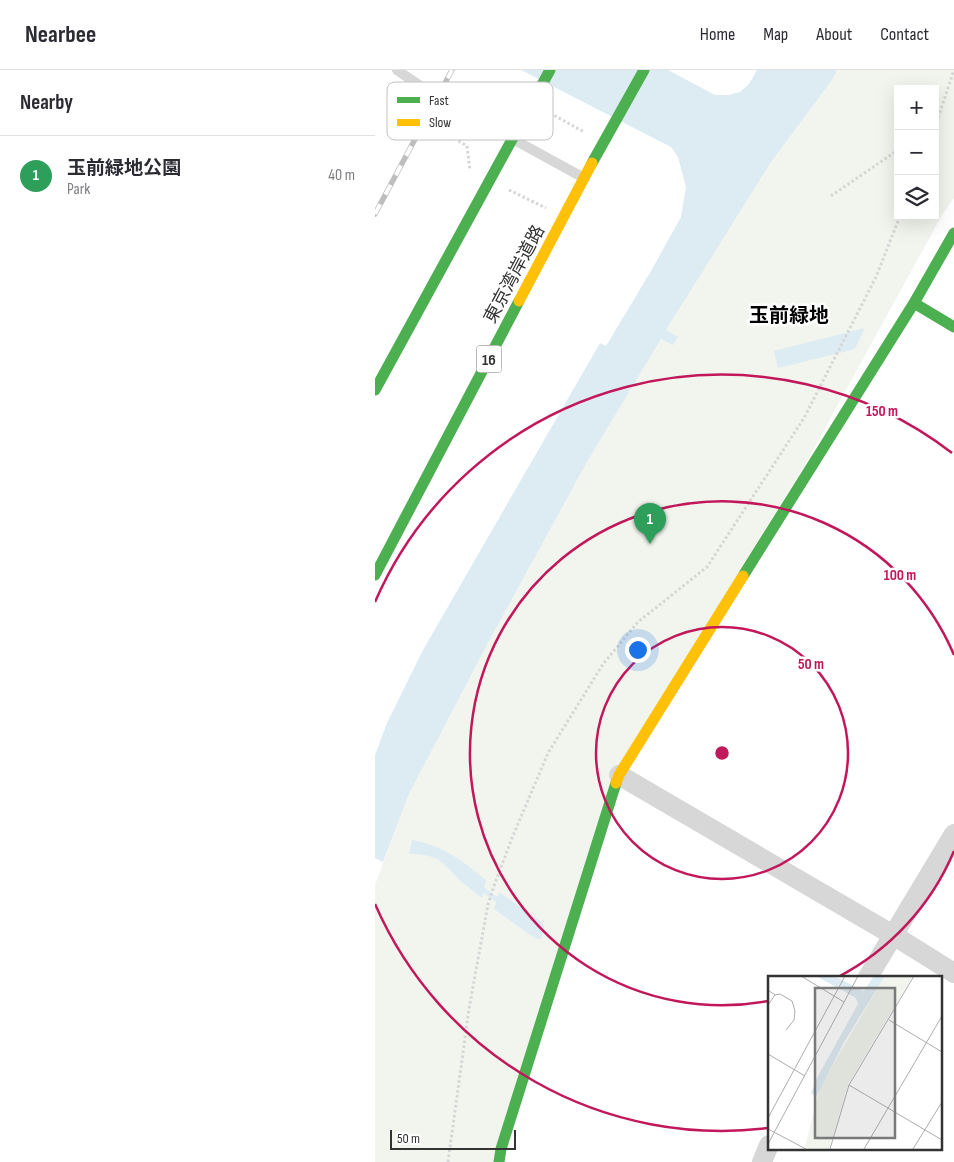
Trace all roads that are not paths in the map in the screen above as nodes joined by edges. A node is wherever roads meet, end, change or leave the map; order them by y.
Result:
1 (397, 70) edge
2 (550, 70) edge
3 (644, 70) edge
4 (415, 82) edge
5 (543, 82) edge
6 (511, 140) edge
7 (516, 140) edge
8 (584, 178) junction
9 (954, 233) edge
10 (915, 303) junction
11 (954, 327) edge
12 (375, 390) edge
13 (375, 575) edge
14 (619, 775) junction
15 (954, 834) edge
16 (893, 935) junction
17 (954, 973) edge
18 (869, 976) edge
19 (768, 1147) edge
20 (499, 1162) edge
21 (762, 1162) edge

1 - 4 lane
2 - 5 main road
3 - 8 main road, 東京湾岸道路 / 16
6 - 12 main road
7 - 8 lane
8 - 13 main road, 東京湾岸道路 / 16
9 - 10 main road
10 - 11 main road
10 - 14 main road
14 - 16 street
14 - 20 main road
15 - 16 street
16 - 17 street
16 - 18 street
19 - 21 street

